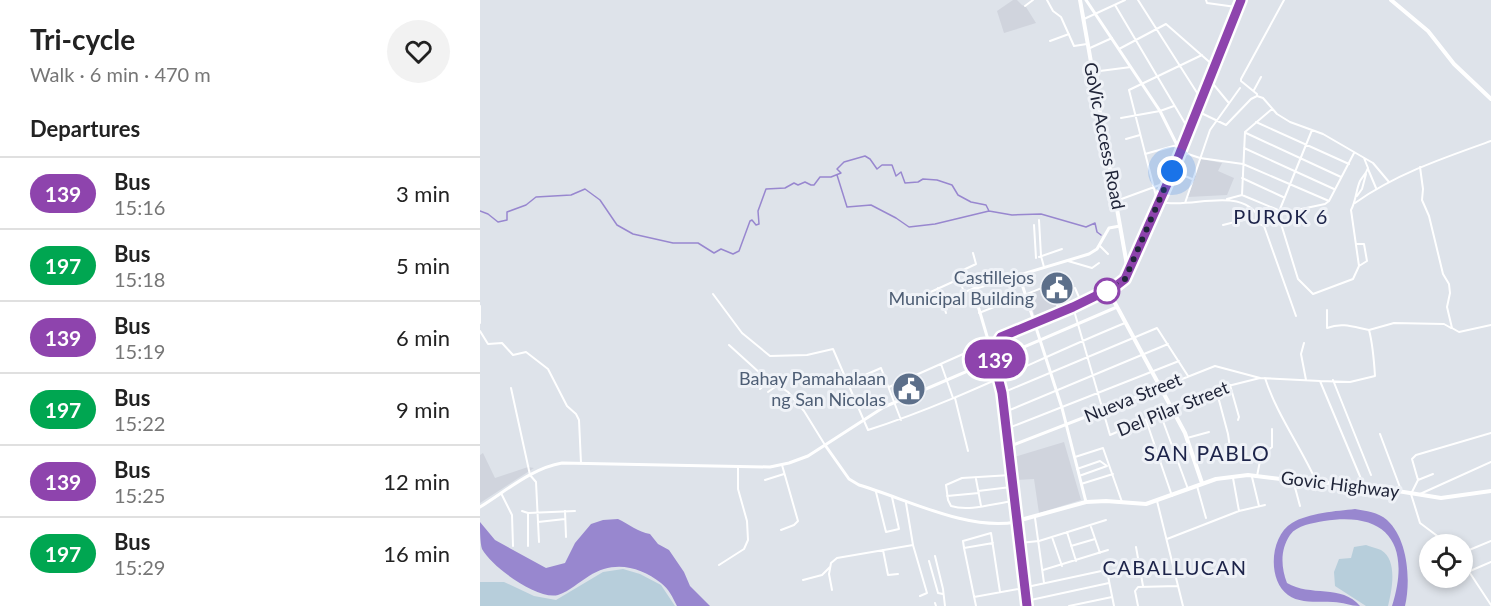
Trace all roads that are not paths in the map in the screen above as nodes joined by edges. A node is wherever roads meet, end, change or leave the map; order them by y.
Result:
1 (1033, 0) edge
2 (1047, 0) edge
3 (1080, 0) edge
4 (1086, 0) edge
5 (1125, 0) edge
6 (1138, 0) edge
7 (1206, 0) edge
8 (1241, 0) edge
9 (1284, 0) edge
10 (1391, 0) edge
11 (1115, 4) junction
12 (1025, 6) dead end
13 (1238, 8) junction
14 (1096, 14) junction
15 (1082, 20) junction
16 (1156, 30) junction
17 (1069, 34) junction
18 (1112, 38) junction
19 (1136, 40) junction
20 (1050, 41) dead end
21 (1087, 46) junction
22 (1119, 49) junction
23 (1202, 55) junction
24 (1180, 66) junction
25 (1131, 67) junction
26 (1214, 67) junction
27 (1092, 72) junction
28 (1157, 77) junction
29 (1261, 77) dead end
30 (1209, 79) junction
31 (1143, 84) junction
32 (1240, 88) dead end
33 (1254, 90) junction
34 (1257, 96) junction
35 (1201, 99) junction
36 (1491, 99) edge
37 (1229, 104) junction
38 (1174, 106) junction
39 (1272, 109) junction
40 (1160, 111) junction
41 (1197, 111) junction
42 (1135, 116) junction
43 (1121, 118) dead end
44 (1218, 121) junction
45 (1256, 123) junction
46 (1189, 130) junction
47 (1312, 130) junction
48 (1245, 132) junction
49 (1140, 135) junction
50 (1126, 139) dead end
51 (1491, 141) edge
52 (1177, 146) junction
53 (1306, 146) junction
54 (1244, 148) junction
55 (1180, 152) junction
56 (1354, 153) junction
57 (1144, 154) junction
58 (1200, 158) junction
59 (1364, 158) junction
60 (1300, 159) junction
61 (1243, 164) junction
62 (1348, 164) junction
63 (1419, 167) junction
64 (1368, 168) junction
65 (1172, 171) junction
66 (1295, 172) junction
67 (1341, 177) junction
68 (1242, 178) junction
69 (1373, 178) junction
70 (1192, 179) junction
71 (1168, 182) junction
72 (1389, 182) junction
73 (1290, 185) junction
74 (1382, 185) junction
75 (1152, 186) junction
76 (1376, 188) junction
77 (1335, 189) junction
78 (1242, 195) junction
79 (1284, 198) junction
80 (1227, 199) junction
81 (1116, 201) junction
82 (1329, 201) junction
83 (1239, 202) junction
84 (1159, 203) junction
85 (1184, 203) junction
86 (1355, 203) junction
87 (1278, 212) junction
88 (1039, 220) dead end
89 (1034, 225) dead end
90 (1120, 225) junction
91 (1223, 225) dead end
92 (1264, 226) junction
93 (1356, 244) junction
94 (1099, 245) junction
95 (1062, 249) dead end
96 (973, 254) dead end
97 (1108, 254) dead end
98 (1041, 256) junction
99 (1068, 261) junction
100 (1099, 262) dead end
101 (1359, 266) junction
102 (1044, 267) junction
103 (1129, 272) junction
104 (1019, 275) junction
105 (959, 279) junction
106 (1050, 285) junction
107 (938, 288) junction
108 (1070, 288) junction
109 (973, 289) junction
110 (1108, 290) junction
111 (713, 294) dead end
112 (1025, 294) junction
113 (1053, 294) junction
114 (911, 301) dead end
115 (1082, 303) junction
116 (480, 306) edge
117 (1073, 307) junction
118 (1117, 307) junction
119 (1327, 310) dead end
120 (946, 313) dead end
121 (980, 313) junction
122 (1060, 313) junction
123 (1296, 316) dead end
124 (480, 323) edge
125 (1034, 323) junction
126 (1125, 323) junction
127 (1078, 324) junction
128 (1491, 325) edge
129 (1452, 328) junction
130 (1369, 330) junction
131 (480, 331) edge
132 (1001, 337) junction
133 (1134, 338) junction
134 (1040, 340) junction
135 (1083, 341) junction
136 (989, 343) junction
137 (1304, 343) dead end
138 (1168, 344) junction
139 (729, 345) dead end
140 (1143, 355) junction
141 (994, 357) junction
142 (1046, 357) junction
143 (1087, 357) junction
144 (1179, 361) junction
145 (941, 364) junction
146 (1153, 371) junction
147 (1050, 372) junction
148 (761, 374) junction
149 (1092, 376) junction
150 (1188, 376) junction
151 (999, 378) junction
152 (1260, 378) junction
153 (1265, 378) junction
154 (770, 380) junction
155 (1306, 380) junction
156 (754, 381) dead end
157 (1320, 381) junction
158 (1333, 381) junction
159 (947, 382) junction
160 (847, 383) junction
161 (778, 385) junction
162 (1230, 385) junction
163 (889, 387) junction
164 (1162, 387) junction
165 (511, 388) dead end
166 (760, 389) dead end
167 (1215, 389) junction
168 (1056, 391) junction
169 (768, 392) dead end
170 (1002, 393) junction
171 (1097, 393) junction
172 (954, 398) junction
173 (895, 402) junction
174 (1062, 408) junction
175 (1172, 408) junction
176 (1004, 412) junction
177 (1102, 412) junction
178 (1160, 413) junction
179 (863, 420) junction
180 (901, 420) junction
181 (1146, 420) junction
182 (1238, 420) dead end
183 (1067, 425) junction
184 (1006, 429) junction
185 (1272, 429) dead end
186 (1209, 432) dead end
187 (1491, 433) edge
188 (1380, 434) dead end
189 (1187, 438) junction
190 (825, 445) junction
191 (1008, 447) junction
192 (968, 451) dead end
193 (1231, 455) dead end
194 (1075, 457) junction
195 (1491, 462) edge
196 (581, 463) junction
197 (738, 465) junction
198 (782, 465) junction
199 (1108, 465) junction
200 (1077, 469) junction
201 (784, 474) junction
202 (1113, 474) junction
203 (1433, 474) dead end
204 (530, 475) junction
205 (1011, 475) junction
206 (1251, 475) junction
207 (1371, 475) dead end
208 (1079, 476) junction
209 (1232, 476) junction
210 (1257, 476) junction
211 (976, 478) junction
212 (765, 480) dead end
213 (1293, 480) junction
214 (1418, 480) junction
215 (1317, 483) junction
216 (1081, 484) junction
217 (1202, 484) junction
218 (1196, 486) junction
219 (1364, 486) junction
220 (1013, 487) junction
221 (1188, 489) junction
222 (875, 490) junction
223 (1491, 491) edge
224 (979, 492) junction
225 (501, 493) junction
226 (1402, 493) junction
227 (1411, 494) junction
228 (891, 495) junction
229 (1417, 495) junction
230 (947, 496) junction
231 (1172, 496) junction
232 (905, 500) junction
233 (1014, 501) junction
234 (1157, 501) junction
235 (1086, 502) junction
236 (1122, 502) junction
237 (1265, 505) dead end
238 (981, 506) junction
239 (1259, 506) junction
240 (1300, 506) dead end
241 (480, 507) edge
242 (522, 511) dead end
243 (565, 511) junction
244 (574, 511) dead end
245 (1239, 511) junction
246 (538, 512) junction
247 (528, 513) junction
248 (1035, 518) junction
249 (1206, 518) dead end
250 (566, 519) junction
251 (1106, 520) dead end
252 (1017, 521) junction
253 (538, 522) junction
254 (1090, 526) junction
255 (781, 530) dead end
256 (1067, 532) junction
257 (1435, 534) edge
258 (566, 537) dead end
259 (1052, 537) junction
260 (1167, 539) junction
261 (1095, 540) junction
262 (1039, 541) junction
263 (1491, 541) edge
264 (539, 542) dead end
265 (993, 543) junction
266 (1019, 543) junction
267 (913, 545) junction
268 (513, 546) dead end
269 (528, 546) dead end
270 (1071, 546) junction
271 (1136, 547) dead end
272 (964, 548) junction
273 (1473, 548) edge
274 (883, 550) junction
275 (1108, 550) dead end
276 (1100, 553) junction
277 (935, 556) dead end
278 (929, 561) dead end
279 (1076, 561) junction
280 (1104, 561) dead end
281 (1491, 562) edge
282 (719, 566) dead end
283 (1062, 566) junction
284 (830, 567) junction
285 (1042, 570) junction
286 (1106, 570) junction
287 (1473, 571) edge
288 (898, 573) dead end
289 (1473, 576) edge
290 (803, 580) dead end
291 (1044, 583) junction
292 (1109, 583) junction
293 (1143, 586) junction
294 (1178, 586) junction
295 (1024, 588) junction
296 (832, 590) dead end
297 (1491, 591) edge
298 (1000, 592) junction
299 (943, 594) junction
300 (1485, 594) junction
301 (920, 596) dead end
302 (974, 597) junction
303 (1112, 597) junction
304 (1027, 603) edge
305 (1491, 605) edge
306 (945, 606) edge
307 (976, 606) edge
308 (1069, 606) edge
309 (1114, 606) edge
310 (1138, 606) edge
311 (1183, 606) edge

1 - 12 street
2 - 17 street
3 - 15 main road, GoVic Access Road
4 - 14 street
5 - 11 street
6 - 16 street
7 - 13 street
8 - 13 main road
9 - 33 street
10 - 36 main road
11 - 14 street
11 - 19 street
13 - 26 main road
14 - 15 street
14 - 18 street
15 - 21 main road, GoVic Access Road
16 - 19 street
16 - 23 street
16 - 24 street
17 - 20 street
17 - 21 street
18 - 21 street
18 - 22 street
19 - 22 street
19 - 28 street
21 - 27 main road, GoVic Access Road
22 - 25 street
23 - 24 street
23 - 26 street
24 - 28 street
24 - 35 street
25 - 27 street
25 - 31 street
26 - 30 main road
27 - 81 main road, GoVic Access Road
28 - 31 street
28 - 38 street
29 - 33 street
30 - 35 main road
30 - 37 street
31 - 40 street
31 - 42 street
32 - 37 street
33 - 34 street
34 - 39 street
34 - 44 street
35 - 41 main road
37 - 44 street
38 - 40 street
38 - 46 street
39 - 45 street
39 - 47 street
40 - 42 street
40 - 52 street
41 - 44 street
41 - 46 main road
42 - 43 street
42 - 49 street
44 - 58 street
45 - 48 street
45 - 53 street
46 - 55 main road
47 - 53 street
47 - 56 street
48 - 54 street
48 - 60 street
49 - 50 street
49 - 57 street
51 - 63 street
52 - 55 street
52 - 57 street
53 - 60 street
53 - 62 street
54 - 61 street
54 - 66 street
55 - 58 street
55 - 65 main road
56 - 59 street
56 - 62 street
57 - 75 street
58 - 61 street
58 - 70 street
59 - 64 street
59 - 72 street
60 - 66 street
60 - 67 street
61 - 68 street
61 - 73 street
62 - 67 street
63 - 72 street
63 - 129 street
64 - 69 street
64 - 86 street
65 - 70 street
65 - 71 main road
66 - 73 street
66 - 77 street
67 - 77 street
68 - 78 street
68 - 79 street
69 - 74 street
69 - 76 street
70 - 85 street
71 - 75 street
71 - 84 main road
72 - 74 street
73 - 79 street
73 - 82 street
74 - 76 street
75 - 81 street
75 - 84 street
76 - 86 street
77 - 82 street
78 - 80 street
78 - 83 street
78 - 87 street
79 - 87 street
80 - 83 street
80 - 85 street
81 - 90 main road, GoVic Access Road
82 - 87 street
83 - 92 street
84 - 85 street
84 - 103 main road
86 - 93 street
87 - 101 street
88 - 98 street
89 - 98 street
90 - 94 street
90 - 103 main road, GoVic Access Road
91 - 92 street
92 - 123 street
93 - 101 street
93 - 101 street
94 - 97 street
94 - 99 street
95 - 98 street
96 - 105 street
98 - 102 street
99 - 100 street
99 - 102 street
102 - 104 street
103 - 110 main road
104 - 109 street
104 - 112 street
105 - 107 street
105 - 109 street
106 - 108 street
106 - 112 street
106 - 113 street
107 - 114 street
107 - 120 street
108 - 113 street
108 - 115 street
109 - 121 street
110 - 115 main road
110 - 118 main road
111 - 160 street
112 - 121 street
112 - 125 street
113 - 122 street
115 - 117 main road
116 - 124 street
117 - 122 main road
117 - 127 street, Del Pilar Street
118 - 126 main road
118 - 127 street
119 - 130 street
121 - 136 street
122 - 125 main road
125 - 132 main road
125 - 134 street
126 - 133 main road
126 - 135 street
127 - 134 street
127 - 135 street, Del Pilar Street
128 - 129 street
129 - 130 street
130 - 158 street
131 - 196 street
132 - 136 street
132 - 141 main road
133 - 138 street
133 - 140 main road
133 - 143 street
134 - 141 street
134 - 142 street
135 - 142 street
135 - 143 street, Del Pilar Street
136 - 141 street
136 - 145 street
137 - 155 street
138 - 140 street
138 - 144 street
139 - 148 street
140 - 146 main road
140 - 149 street
141 - 151 main road
141 - 159 street
142 - 147 street
142 - 151 street
143 - 147 street
143 - 149 street, Del Pilar Street
144 - 146 street
144 - 150 street
145 - 159 street
145 - 163 street
146 - 164 main road
146 - 171 street
147 - 168 street
147 - 170 street
148 - 154 street
148 - 156 street
149 - 168 street
149 - 171 street, Del Pilar Street
150 - 152 street, Nueva Street
150 - 164 street, Nueva Street
151 - 170 main road
151 - 172 street
152 - 153 street
152 - 162 street, Del Pilar Street
153 - 155 street
153 - 215 street
154 - 161 street
154 - 166 street
155 - 157 street
157 - 158 street
157 - 219 street
158 - 207 street
159 - 172 street
159 - 173 street
160 - 163 street
160 - 179 street
161 - 169 street
161 - 190 street
162 - 167 street, Del Pilar Street
162 - 182 street
163 - 173 street
164 - 175 main road
164 - 177 street, Nueva Street
165 - 204 street
167 - 175 street, Del Pilar Street
167 - 193 street
168 - 174 street
168 - 176 street
170 - 176 main road
171 - 174 street
171 - 177 street, Del Pilar Street
172 - 180 street
172 - 192 street
173 - 179 street
173 - 180 street
174 - 183 street
174 - 184 street
175 - 178 street, Del Pilar Street
175 - 189 main road
176 - 184 main road
177 - 181 street, Del Pilar Street
177 - 183 street, Nueva Street
178 - 181 street, Del Pilar Street
178 - 221 street
179 - 180 street
179 - 190 street
181 - 231 street
183 - 191 street, Nueva Street
183 - 194 street
184 - 191 main road
185 - 210 street
186 - 189 street
187 - 214 street
188 - 226 street
189 - 217 main road
190 - 198 street
190 - 222 street
191 - 205 main road
194 - 199 street
194 - 200 street
195 - 229 street
196 - 197 street
196 - 204 street
197 - 198 street
197 - 282 street
198 - 201 street
199 - 200 street
199 - 202 street
199 - 208 street
200 - 208 street
201 - 212 street
201 - 255 street
202 - 216 street
202 - 236 street
203 - 214 street
204 - 225 street
204 - 246 street
205 - 211 street
205 - 220 main road
206 - 209 main road, Govic Highway
206 - 210 main road, Govic Highway
206 - 239 street
208 - 216 street
209 - 217 main road, Govic Highway
209 - 245 street
210 - 213 main road, Govic Highway
211 - 224 street
211 - 230 street
213 - 215 main road, Govic Highway
213 - 240 street
214 - 227 street
215 - 219 main road, Govic Highway
216 - 235 street
217 - 218 main road, Govic Highway
218 - 221 main road, Govic Highway
218 - 249 street
219 - 226 main road, Govic Highway
220 - 224 street
220 - 233 main road
221 - 231 main road, Govic Highway
222 - 228 street
222 - 228 street
223 - 229 main road, Govic Highway
224 - 230 street
224 - 238 street
225 - 241 street
225 - 268 street
226 - 227 main road, Govic Highway
227 - 229 main road, Govic Highway
227 - 257 street
228 - 232 street
230 - 238 street
231 - 234 main road, Govic Highway
232 - 252 street
232 - 267 street
233 - 238 street
233 - 252 main road
234 - 236 main road, Govic Highway
234 - 260 street
235 - 236 main road, Govic Highway
235 - 248 main road, Govic Highway
237 - 239 street
239 - 245 street
242 - 247 street
243 - 244 street
243 - 246 street
243 - 250 street
245 - 260 street
246 - 247 street
246 - 253 street
247 - 269 street
248 - 252 main road, Govic Highway
248 - 262 street
250 - 253 street
250 - 258 street
251 - 254 street
252 - 266 main road
253 - 264 street
254 - 256 street
254 - 261 street
256 - 259 street
256 - 270 street
259 - 262 street
259 - 283 street
260 - 294 street
261 - 270 street
261 - 276 street
262 - 266 street
262 - 285 street
263 - 273 street
265 - 272 street
265 - 272 street
265 - 298 street
266 - 295 main road
267 - 274 street
267 - 301 street
270 - 279 street
271 - 293 street
272 - 302 street
274 - 284 street
274 - 288 street
275 - 276 street
276 - 279 street
277 - 299 street
278 - 299 street
279 - 283 street
280 - 286 street
281 - 287 street
283 - 285 street
284 - 290 street
284 - 296 street
285 - 291 street
286 - 291 street
286 - 292 street
289 - 300 street
291 - 295 street
292 - 303 street
292 - 304 street
293 - 294 street
293 - 310 street
294 - 311 street
295 - 298 street
295 - 304 main road
297 - 300 street
298 - 302 street
299 - 306 street
300 - 305 street
302 - 307 street
303 - 308 street
303 - 309 street

